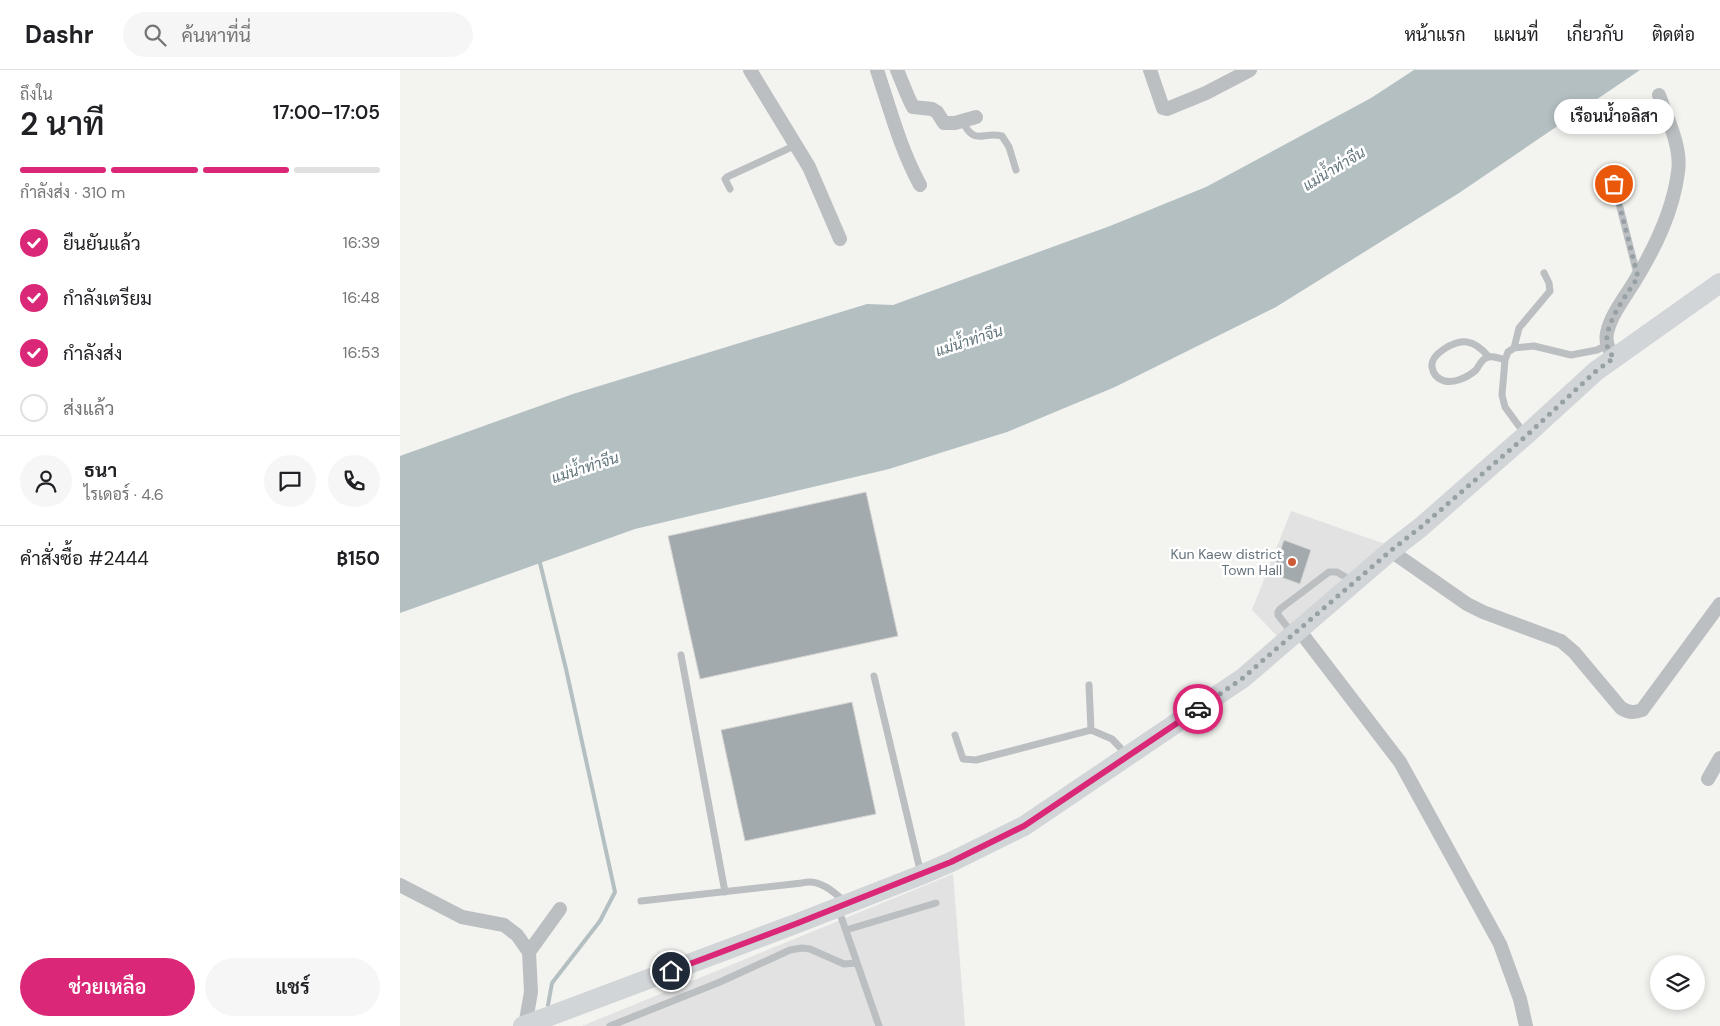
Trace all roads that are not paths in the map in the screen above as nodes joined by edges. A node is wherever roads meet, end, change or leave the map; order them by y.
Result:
1 (750, 70) edge
2 (877, 70) edge
3 (897, 70) edge
4 (1150, 70) edge
5 (1250, 70) edge
6 (1659, 95) dead end
7 (976, 116) dead end
8 (962, 121) junction
9 (796, 145) junction
10 (1016, 170) dead end
11 (1614, 184) dead end
12 (920, 185) dead end
13 (730, 189) dead end
14 (840, 239) dead end
15 (1544, 273) dead end
16 (1638, 277) junction
17 (1720, 283) edge
18 (1514, 348) junction
19 (1610, 352) junction
20 (1489, 357) junction
21 (1505, 360) junction
22 (1526, 436) junction
23 (1391, 551) junction
24 (1355, 583) junction
25 (1720, 604) edge
26 (1296, 633) junction
27 (681, 655) dead end
28 (874, 676) dead end
29 (1089, 685) dead end
30 (1091, 730) junction
31 (955, 736) dead end
32 (1127, 756) junction
33 (1720, 758) edge
34 (1708, 779) dead end
35 (921, 874) junction
36 (400, 885) edge
37 (725, 892) junction
38 (641, 901) dead end
39 (936, 903) dead end
40 (843, 906) junction
41 (560, 909) dead end
42 (846, 930) junction
43 (529, 952) junction
44 (857, 963) junction
45 (525, 1026) edge
46 (610, 1026) edge
47 (879, 1026) edge
48 (1526, 1026) edge

1 - 9 street
2 - 12 street
3 - 8 street
4 - 5 street
6 - 16 street
7 - 8 street
8 - 10 lane
9 - 13 lane
9 - 14 street
11 - 16 lane
15 - 18 lane
16 - 19 street
17 - 19 main road
18 - 19 lane
18 - 21 lane
19 - 22 main road
20 - 20 lane
20 - 21 lane
21 - 22 lane
22 - 23 main road
23 - 24 main road
23 - 25 street
24 - 26 main road
24 - 26 lane
26 - 32 main road
26 - 48 street
27 - 37 lane
28 - 35 lane
29 - 30 lane
30 - 31 lane
30 - 32 lane
32 - 35 main road
33 - 34 street
35 - 40 main road
36 - 43 street
37 - 38 lane
37 - 40 lane
39 - 42 lane
40 - 42 lane
40 - 45 main road
41 - 43 street
42 - 44 lane
43 - 45 street
44 - 46 lane
44 - 47 lane

